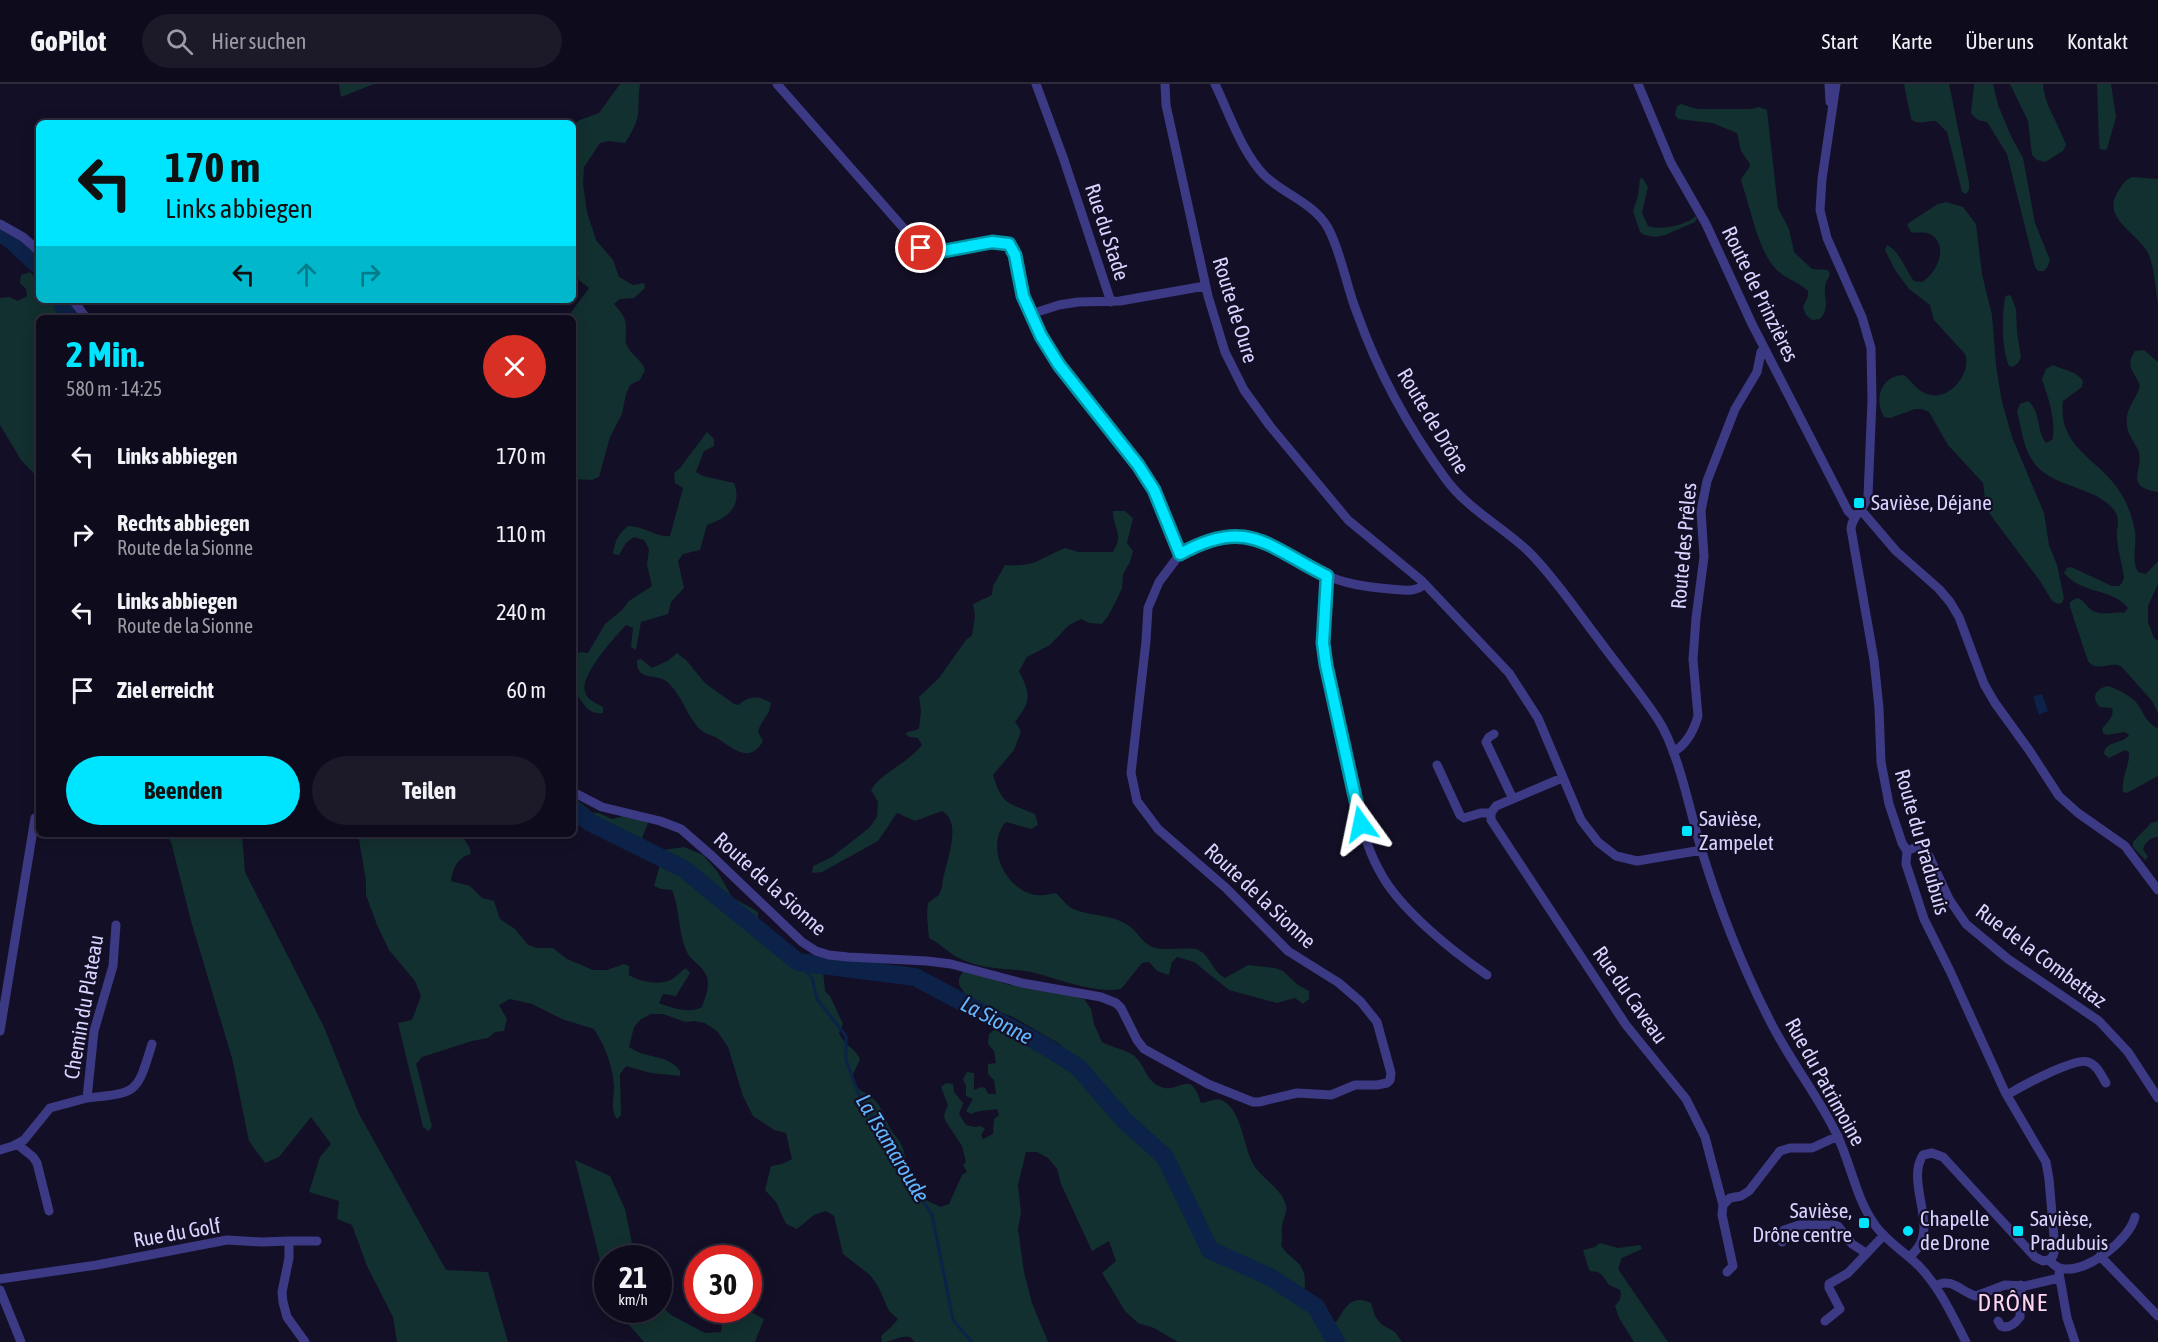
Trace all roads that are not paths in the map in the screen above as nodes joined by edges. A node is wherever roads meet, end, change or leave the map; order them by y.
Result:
1 (777, 84) edge
2 (1036, 84) edge
3 (1165, 84) edge
4 (1215, 84) edge
5 (1638, 84) edge
6 (1828, 84) edge
7 (1836, 84) edge
8 (1833, 104) junction
9 (0, 224) edge
10 (36, 248) edge
11 (1205, 286) junction
12 (1111, 302) junction
13 (1031, 314) junction
14 (1764, 347) junction
15 (1857, 514) junction
16 (1180, 554) junction
17 (1327, 576) junction
18 (1425, 584) junction
19 (1494, 734) dead end
20 (1673, 752) junction
21 (1437, 765) dead end
22 (1562, 778) junction
23 (576, 794) edge
24 (1513, 799) junction
25 (1491, 813) junction
26 (35, 818) dead end
27 (1702, 850) junction
28 (1908, 851) junction
29 (2158, 890) edge
30 (116, 925) dead end
31 (1487, 975) dead end
32 (0, 1031) edge
33 (152, 1044) dead end
34 (2106, 1083) dead end
35 (2007, 1095) junction
36 (87, 1098) junction
37 (2158, 1098) edge
38 (1838, 1136) junction
39 (17, 1144) junction
40 (0, 1150) edge
41 (1723, 1205) junction
42 (50, 1211) dead end
43 (2135, 1217) dead end
44 (1884, 1235) junction
45 (290, 1241) junction
46 (318, 1241) dead end
47 (1782, 1242) dead end
48 (1866, 1253) junction
49 (2100, 1256) junction
50 (1910, 1257) junction
51 (2049, 1260) junction
52 (1727, 1272) dead end
53 (2059, 1273) junction
54 (0, 1279) edge
55 (2020, 1285) junction
56 (1936, 1286) junction
57 (0, 1290) edge
58 (2158, 1316) edge
59 (1825, 1321) dead end
60 (1998, 1321) dead end
61 (21, 1342) edge
62 (304, 1342) edge
63 (1966, 1342) edge
64 (2075, 1342) edge

1 - 13 street
2 - 12 street, Rue du Stade
3 - 11 street, Route de Oure
4 - 20 street, Route de Drône
5 - 14 street, Route de Prinzières
6 - 8 street
7 - 8 street, Route du Pradubuis
8 - 15 street, Route du Pradubuis
9 - 10 street
11 - 12 street, Rue du Stade
11 - 18 street, Route de Oure
12 - 13 street
13 - 16 street
14 - 15 street, Route de Prinzières
14 - 20 street, Route des Prêles
15 - 28 street, Route du Pradubuis
15 - 29 street, Route de Prinzières
16 - 17 street
16 - 23 street, Route de la Sionne
17 - 18 street
17 - 31 street
18 - 22 street, Route de Oure
19 - 24 street
20 - 27 street, Route de Drône
21 - 25 street
22 - 24 street
22 - 27 street, Route de Oure
24 - 25 street
25 - 41 street, Rue du Caveau
26 - 32 street
27 - 38 street, Rue du Patrimoine
28 - 35 street, Route du Pradubuis
28 - 37 street, Rue de la Combettaz
30 - 36 street, Chemin du Plateau
33 - 36 street
34 - 35 street
35 - 51 street, Route du Pradubuis
36 - 39 street, Chemin du Plateau
38 - 41 street
38 - 44 street, Rue du Patrimoine
39 - 40 street, Chemin du Plateau
39 - 42 street
41 - 52 street, Rue du Caveau
43 - 49 street
44 - 48 street
44 - 50 street, Rue du Patrimoine
45 - 46 street
45 - 54 street, Rue du Golf
45 - 62 street
47 - 48 street
48 - 59 street
49 - 53 street
49 - 58 street
50 - 51 street
50 - 56 street, Rue du Patrimoine
51 - 53 street
53 - 55 street
53 - 64 street
55 - 56 street
55 - 60 street
56 - 63 street, Rue du Patrimoine
57 - 61 street

